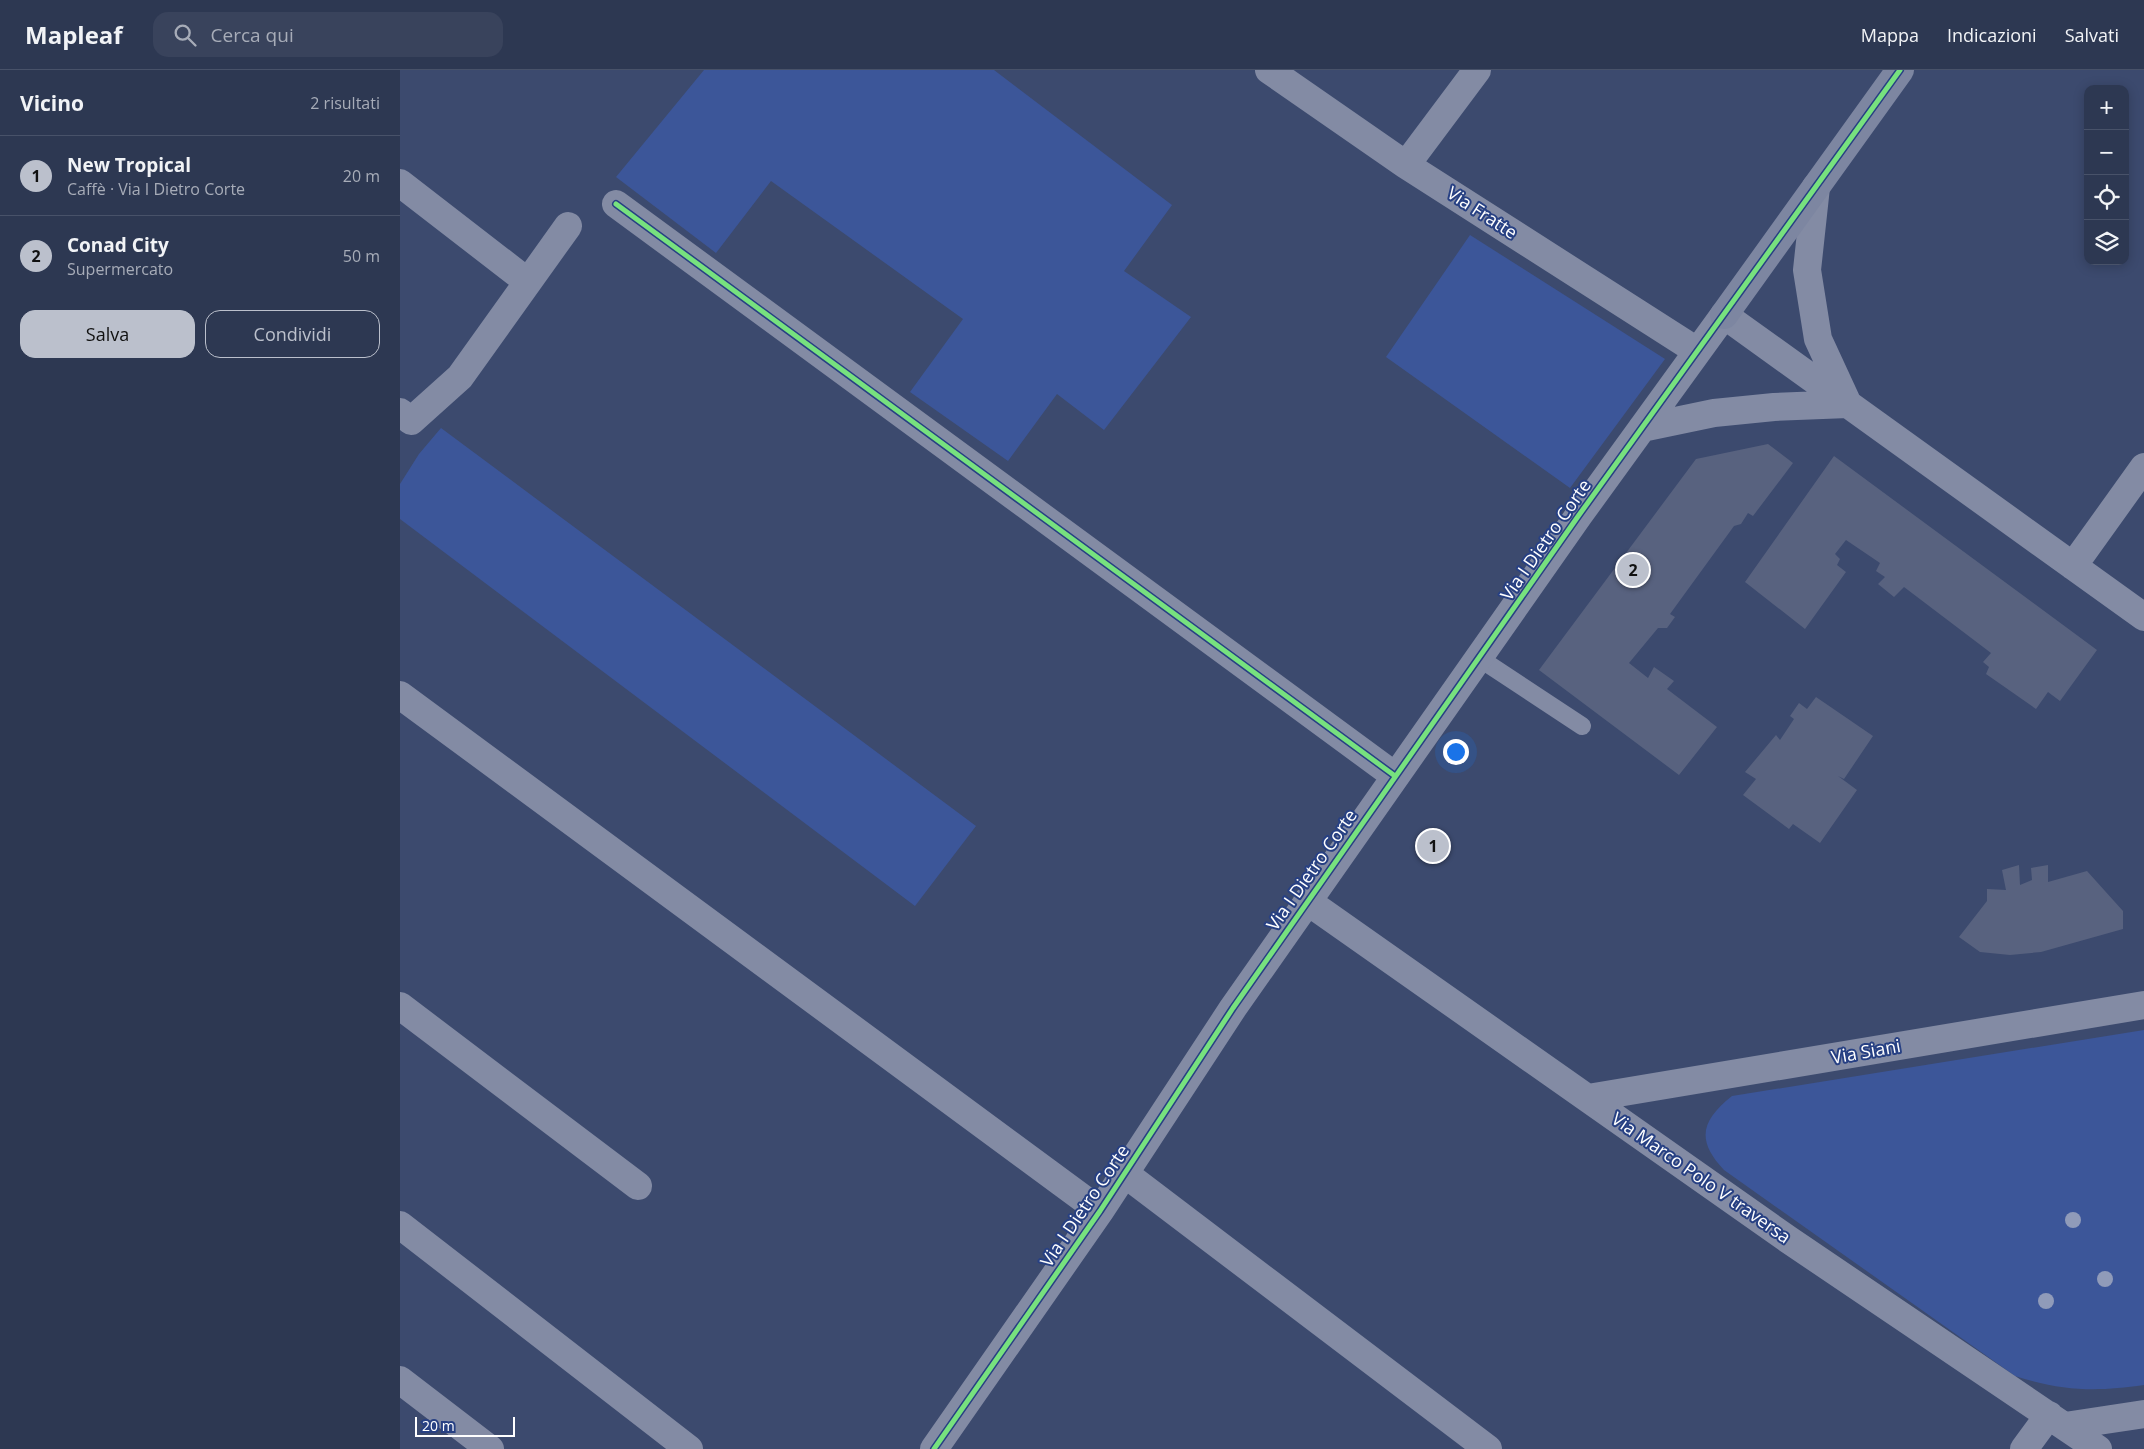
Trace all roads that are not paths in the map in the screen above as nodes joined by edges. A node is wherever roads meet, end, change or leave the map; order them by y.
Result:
1 (1270, 70) edge
2 (1478, 70) edge
3 (1900, 70) edge
4 (1406, 165) junction
5 (400, 183) edge
6 (1816, 187) junction
7 (616, 204) dead end
8 (568, 226) dead end
9 (528, 282) junction
10 (1724, 315) junction
11 (1697, 351) junction
12 (1848, 404) junction
13 (404, 424) edge
14 (1642, 428) junction
15 (2144, 467) edge
16 (2073, 566) junction
17 (2144, 617) edge
18 (1479, 658) junction
19 (400, 695) edge
20 (1582, 726) dead end
21 (1395, 776) junction
22 (1307, 901) junction
23 (2144, 1005) edge
24 (400, 1006) edge
25 (1588, 1098) junction
26 (1124, 1173) junction
27 (638, 1186) dead end
28 (1100, 1211) junction
29 (400, 1225) edge
30 (400, 1380) edge
31 (2144, 1414) edge
32 (2057, 1421) junction
33 (936, 1448) edge
34 (490, 1449) edge
35 (689, 1449) edge
36 (1488, 1449) edge
37 (2024, 1449) edge
38 (2098, 1449) edge

1 - 4 street, Via Fratte
2 - 4 street
3 - 6 street
4 - 11 street, Via Fratte
5 - 9 street
6 - 10 street
6 - 12 street
7 - 21 street
8 - 9 street
9 - 13 street
10 - 11 street, Via I Dietro Corte
10 - 12 street
11 - 14 street, Via I Dietro Corte
12 - 14 street
12 - 16 street
14 - 18 street, Via I Dietro Corte
15 - 16 street
16 - 17 street
18 - 20 lane
18 - 21 street, Via I Dietro Corte
19 - 28 street
21 - 22 street, Via I Dietro Corte
22 - 25 street, Via Marco Polo V traversa
22 - 26 street, Via I Dietro Corte
23 - 25 street, Via Siani
24 - 27 street
25 - 32 street, Via Marco Polo V traversa
26 - 28 street, Via I Dietro Corte
26 - 36 street
28 - 33 street, Via I Dietro Corte
29 - 35 street
30 - 34 street
31 - 32 street
32 - 37 street
32 - 38 street, Via Marco Polo V traversa

